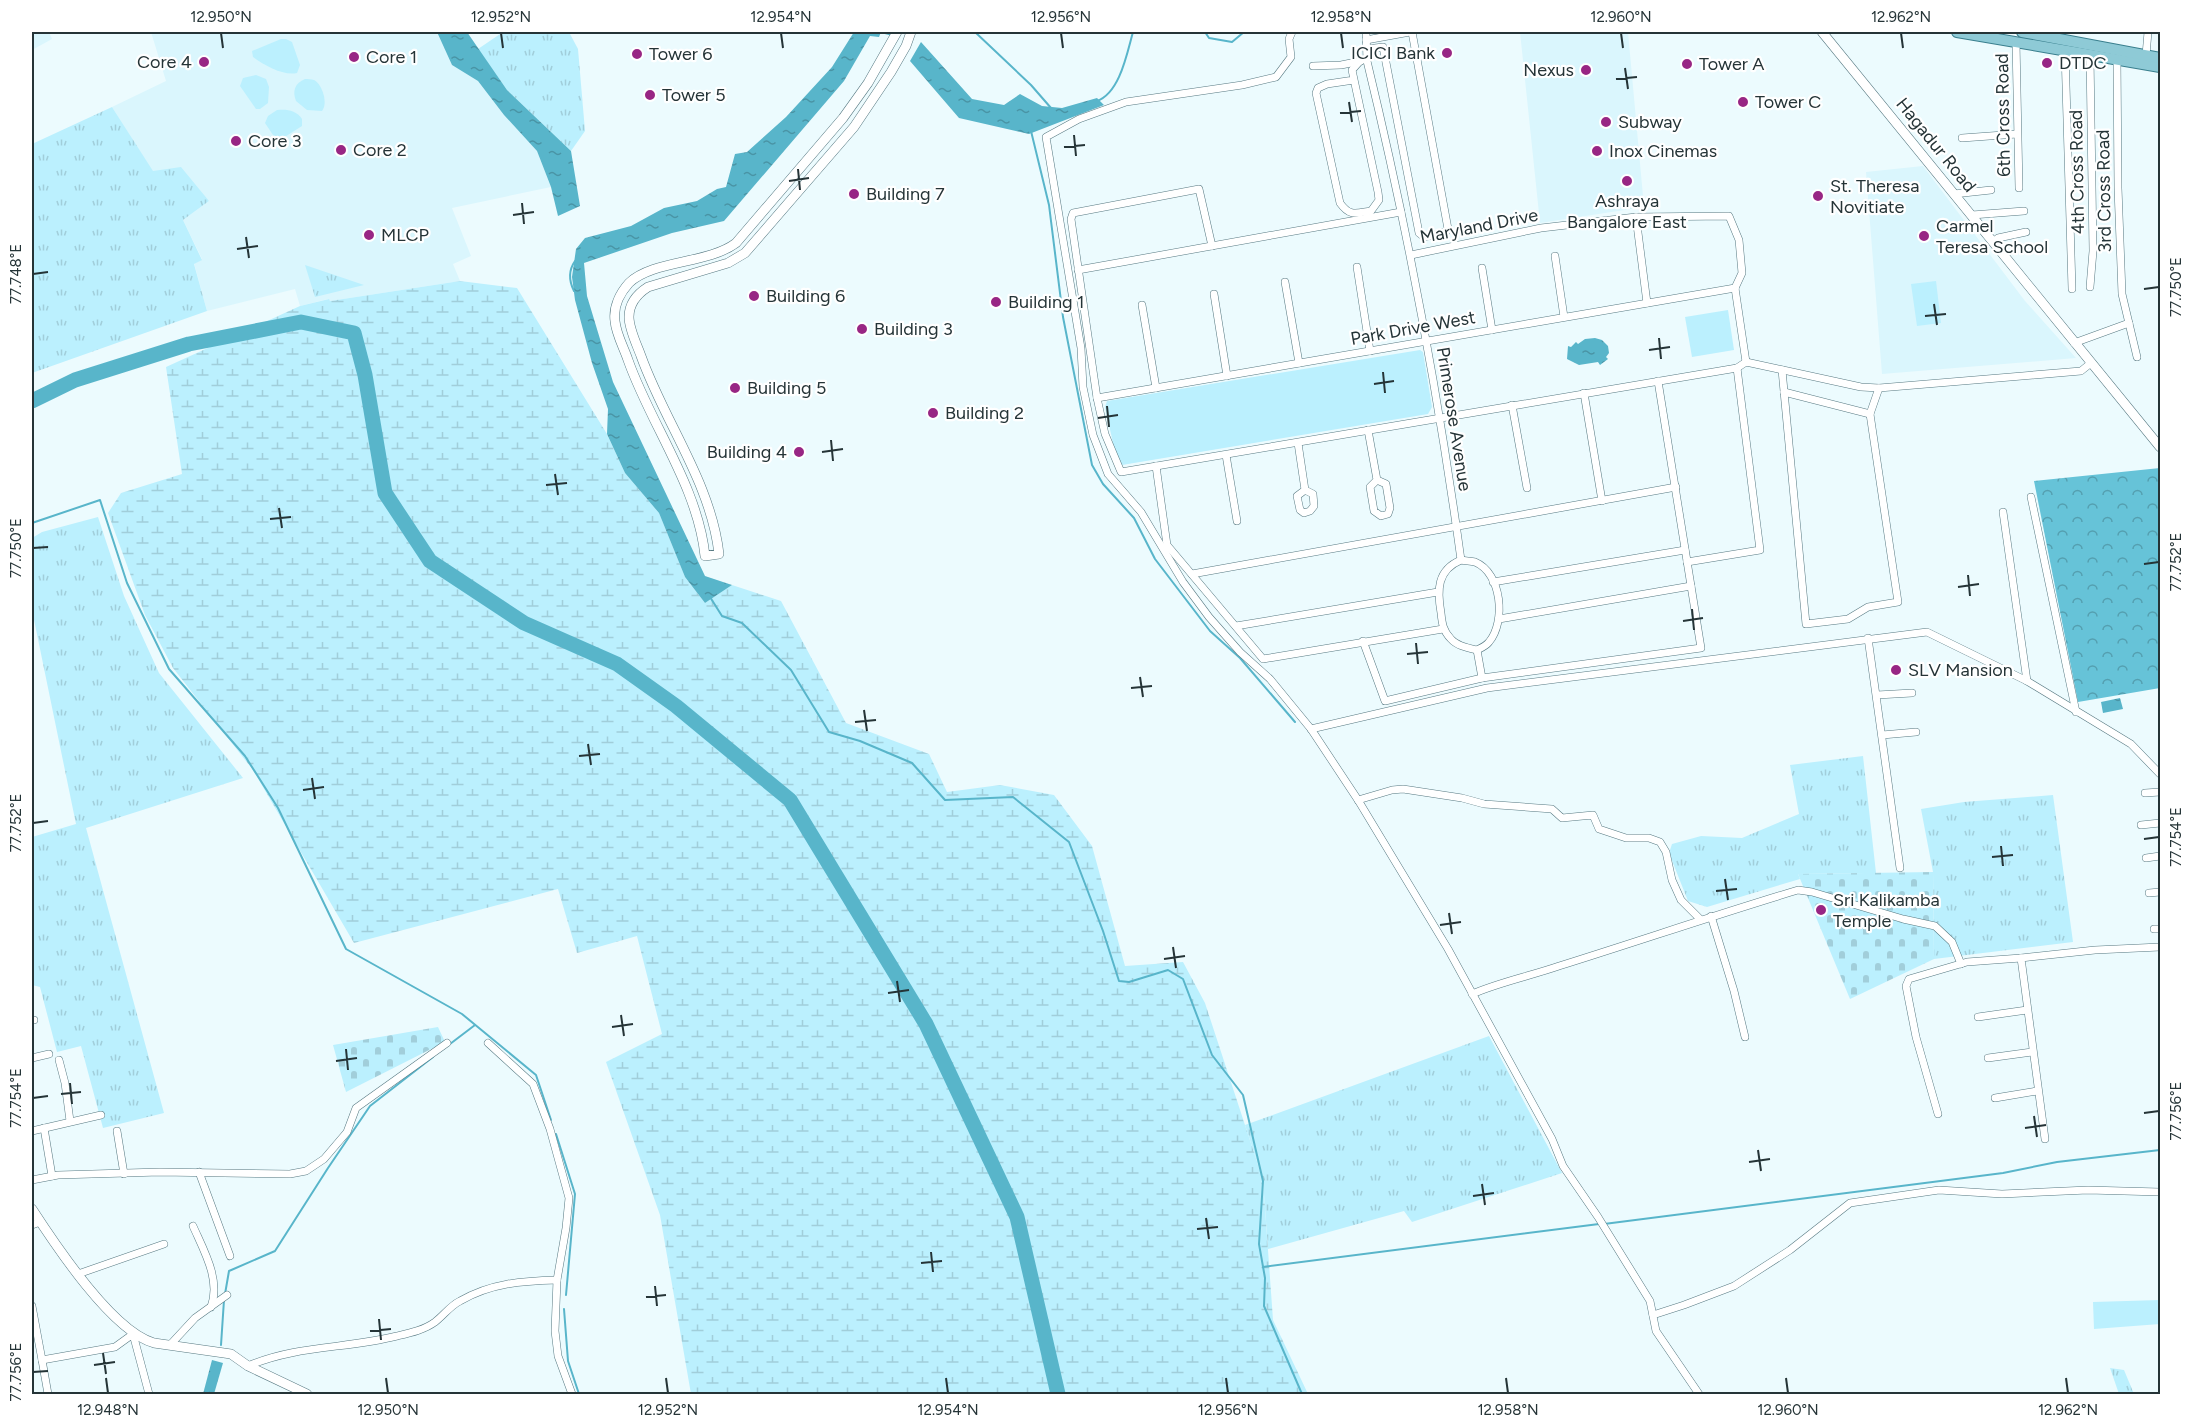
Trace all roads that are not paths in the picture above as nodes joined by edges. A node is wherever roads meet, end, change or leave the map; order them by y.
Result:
1 (897, 32) edge
2 (911, 32) edge
3 (1292, 32) edge
4 (1366, 32) edge
5 (1411, 32) edge
6 (1822, 32) edge
7 (1957, 32) edge
8 (2022, 32) edge
9 (2148, 32) edge
10 (1381, 38) junction
11 (1366, 40) junction
12 (2016, 42) junction
13 (892, 43) junction
14 (1383, 47) junction
15 (904, 49) junction
16 (1366, 49) junction
17 (2065, 51) junction
18 (2146, 54) junction
19 (2090, 56) junction
20 (2160, 58) edge
21 (2117, 59) junction
22 (1363, 61) junction
23 (1313, 66) dead end
24 (2160, 67) edge
25 (1354, 80) junction
26 (867, 85) junction
27 (879, 92) junction
28 (2017, 134) junction
29 (1962, 138) dead end
30 (2019, 188) dead end
31 (1991, 190) dead end
32 (1954, 194) junction
33 (2024, 211) dead end
34 (1401, 212) junction
35 (1972, 215) junction
36 (1636, 218) junction
37 (2026, 232) dead end
38 (1993, 242) junction
39 (1212, 246) junction
40 (1411, 255) junction
41 (1554, 256) dead end
42 (1357, 267) dead end
43 (1482, 268) dead end
44 (1078, 270) junction
45 (1285, 282) dead end
46 (2090, 286) dead end
47 (1734, 288) junction
48 (2072, 289) dead end
49 (1214, 294) dead end
50 (1647, 303) junction
51 (1142, 305) dead end
52 (1564, 317) junction
53 (2129, 323) junction
54 (1492, 330) junction
55 (1426, 341) junction
56 (2074, 343) junction
57 (1370, 351) junction
58 (2137, 357) dead end
59 (1746, 362) junction
60 (1299, 363) junction
61 (2091, 363) junction
62 (1737, 368) junction
63 (1782, 370) junction
64 (1227, 376) junction
65 (1658, 381) junction
66 (1156, 388) junction
67 (1879, 388) junction
68 (1784, 392) junction
69 (1584, 393) junction
70 (1097, 398) junction
71 (1512, 405) junction
72 (1870, 414) junction
73 (1440, 417) junction
74 (1368, 430) junction
75 (1298, 443) junction
76 (2160, 447) edge
77 (1226, 455) junction
78 (1155, 466) junction
79 (692, 468) junction
80 (680, 474) junction
81 (1377, 480) junction
82 (1676, 487) junction
83 (1527, 488) dead end
84 (1305, 490) dead end
85 (2031, 497) dead end
86 (1602, 501) junction
87 (2004, 512) dead end
88 (1236, 521) dead end
89 (1456, 526) junction
90 (1685, 550) junction
91 (1461, 560) junction
92 (1687, 562) junction
93 (1192, 574) junction
94 (1493, 582) junction
95 (1691, 585) junction
96 (1437, 592) junction
97 (1499, 619) junction
98 (1236, 626) junction
99 (1443, 628) junction
100 (1868, 638) junction
101 (1363, 641) junction
102 (1477, 650) junction
103 (1482, 678) junction
104 (2027, 681) junction
105 (1912, 693) dead end
106 (1877, 695) junction
107 (2076, 712) junction
108 (1311, 729) junction
109 (1916, 732) dead end
110 (1882, 735) junction
111 (2160, 774) edge
112 (2160, 792) edge
113 (2145, 793) dead end
114 (1358, 800) junction
115 (2160, 823) edge
116 (2141, 825) dead end
117 (2160, 856) edge
118 (2146, 858) dead end
119 (1900, 868) dead end
120 (2160, 892) edge
121 (2149, 893) dead end
122 (1711, 916) junction
123 (1700, 920) junction
124 (2160, 947) edge
125 (2021, 958) junction
126 (1961, 964) junction
127 (1472, 994) junction
128 (2027, 1010) junction
129 (1978, 1017) dead end
130 (1744, 1037) dead end
131 (447, 1043) dead end
132 (488, 1043) dead end
133 (2032, 1052) junction
134 (49, 1054) dead end
135 (32, 1058) edge
136 (1988, 1058) dead end
137 (59, 1060) dead end
138 (2037, 1091) junction
139 (1995, 1098) dead end
140 (1938, 1114) dead end
141 (101, 1115) dead end
142 (70, 1121) junction
143 (44, 1128) junction
144 (32, 1131) edge
145 (117, 1131) dead end
146 (2045, 1139) dead end
147 (199, 1172) junction
148 (124, 1174) junction
149 (52, 1176) junction
150 (32, 1180) edge
151 (2160, 1192) edge
152 (32, 1209) edge
153 (36, 1223) edge
154 (193, 1226) dead end
155 (164, 1244) dead end
156 (230, 1256) dead end
157 (78, 1274) junction
158 (557, 1280) junction
159 (224, 1298) dead end
160 (32, 1306) edge
161 (211, 1307) junction
162 (1653, 1315) junction
163 (133, 1334) junction
164 (170, 1345) junction
165 (42, 1360) junction
166 (248, 1366) junction
167 (48, 1395) edge
168 (149, 1395) edge
169 (307, 1395) edge
170 (572, 1395) edge
171 (1699, 1395) edge

1 - 13 street
2 - 15 street
3 - 108 street
4 - 11 street
5 - 10 street
5 - 14 street
6 - 32 street, Hagadur Road
7 - 12 main road
8 - 18 main road
9 - 18 street
10 - 11 street
10 - 14 street
11 - 16 street
12 - 17 main road
12 - 28 street, 6th Cross Road
13 - 15 street
13 - 26 street
14 - 16 street
15 - 27 street
16 - 22 street
17 - 19 main road
17 - 48 street
18 - 20 main road
19 - 21 main road
19 - 46 street, 4th Cross Road
21 - 24 main road
21 - 53 street, 3rd Cross Road
22 - 23 street
22 - 25 street
22 - 34 street, Primerose Avenue
25 - 25 street
26 - 27 street
26 - 80 street
27 - 79 street
28 - 29 street
28 - 30 street, 6th Cross Road
31 - 32 street
32 - 35 street, Hagadur Road
33 - 35 street
34 - 39 street
34 - 40 street, Primerose Avenue
35 - 38 street, Hagadur Road
36 - 40 street, Maryland Drive
36 - 47 street, Maryland Drive
36 - 50 street
37 - 38 street
38 - 56 street, Hagadur Road
39 - 44 street
39 - 44 street
40 - 55 street, Primerose Avenue
41 - 52 street
42 - 57 street
43 - 54 street
44 - 70 street
45 - 60 street
47 - 50 street, Park Drive West
47 - 59 street
49 - 64 street
50 - 52 street, Park Drive West
51 - 66 street
52 - 54 street, Park Drive West
53 - 56 street
53 - 58 street, 3rd Cross Road
54 - 55 street, Park Drive West
55 - 57 street, Park Drive West
55 - 73 street, Primerose Avenue
56 - 61 street, Hagadur Road
57 - 60 street, Park Drive West
59 - 62 street
59 - 63 street
60 - 64 street, Park Drive West
61 - 67 street
61 - 76 street, Hagadur Road
62 - 65 street
62 - 92 street
63 - 67 street
63 - 68 street
64 - 66 street, Park Drive West
65 - 69 street
65 - 82 street
66 - 70 street, Park Drive West
67 - 72 street
68 - 72 street
68 - 72 street
69 - 71 street
69 - 86 street
70 - 78 street
71 - 73 street
71 - 83 street
73 - 74 street
73 - 89 street, Primerose Avenue
74 - 75 street
74 - 81 street
75 - 77 street
75 - 84 street
77 - 78 street
77 - 88 street
78 - 93 street
79 - 80 street
79 - 80 street
81 - 81 street
82 - 86 street
82 - 90 street
85 - 107 street
86 - 89 street
87 - 104 street
89 - 91 street, Primerose Avenue
89 - 93 street
90 - 92 street
90 - 94 street
91 - 94 street
91 - 96 street
92 - 95 street
93 - 98 street
94 - 97 street
95 - 97 street
95 - 103 street
96 - 98 street
96 - 99 street
97 - 102 street
98 - 101 street
99 - 101 street
99 - 102 street
100 - 104 street
100 - 106 street
100 - 108 street
101 - 103 street
102 - 103 street
104 - 107 street
105 - 106 street
106 - 110 street
107 - 111 street
108 - 114 street
109 - 110 street
110 - 119 street
112 - 113 street
114 - 123 street
114 - 127 street
115 - 116 street
117 - 118 street
120 - 121 street
122 - 123 street
122 - 126 street
122 - 130 street
123 - 127 street
124 - 125 street
125 - 126 street
125 - 128 street
126 - 140 street
127 - 162 street
128 - 129 street
128 - 133 street
131 - 147 street
132 - 158 street
133 - 136 street
133 - 138 street
134 - 135 street
137 - 142 street
138 - 139 street
138 - 146 street
141 - 142 street
142 - 143 street
143 - 144 street
143 - 149 street
145 - 148 street
147 - 148 street
147 - 156 street
148 - 149 street
149 - 150 street
151 - 162 street
152 - 153 street
153 - 157 street
154 - 161 street
155 - 157 street
157 - 163 street
158 - 166 street
158 - 170 street
159 - 161 street
160 - 165 street
161 - 164 street
162 - 171 street
163 - 164 street
163 - 165 street
163 - 168 street
164 - 166 street
165 - 167 street
166 - 169 street

